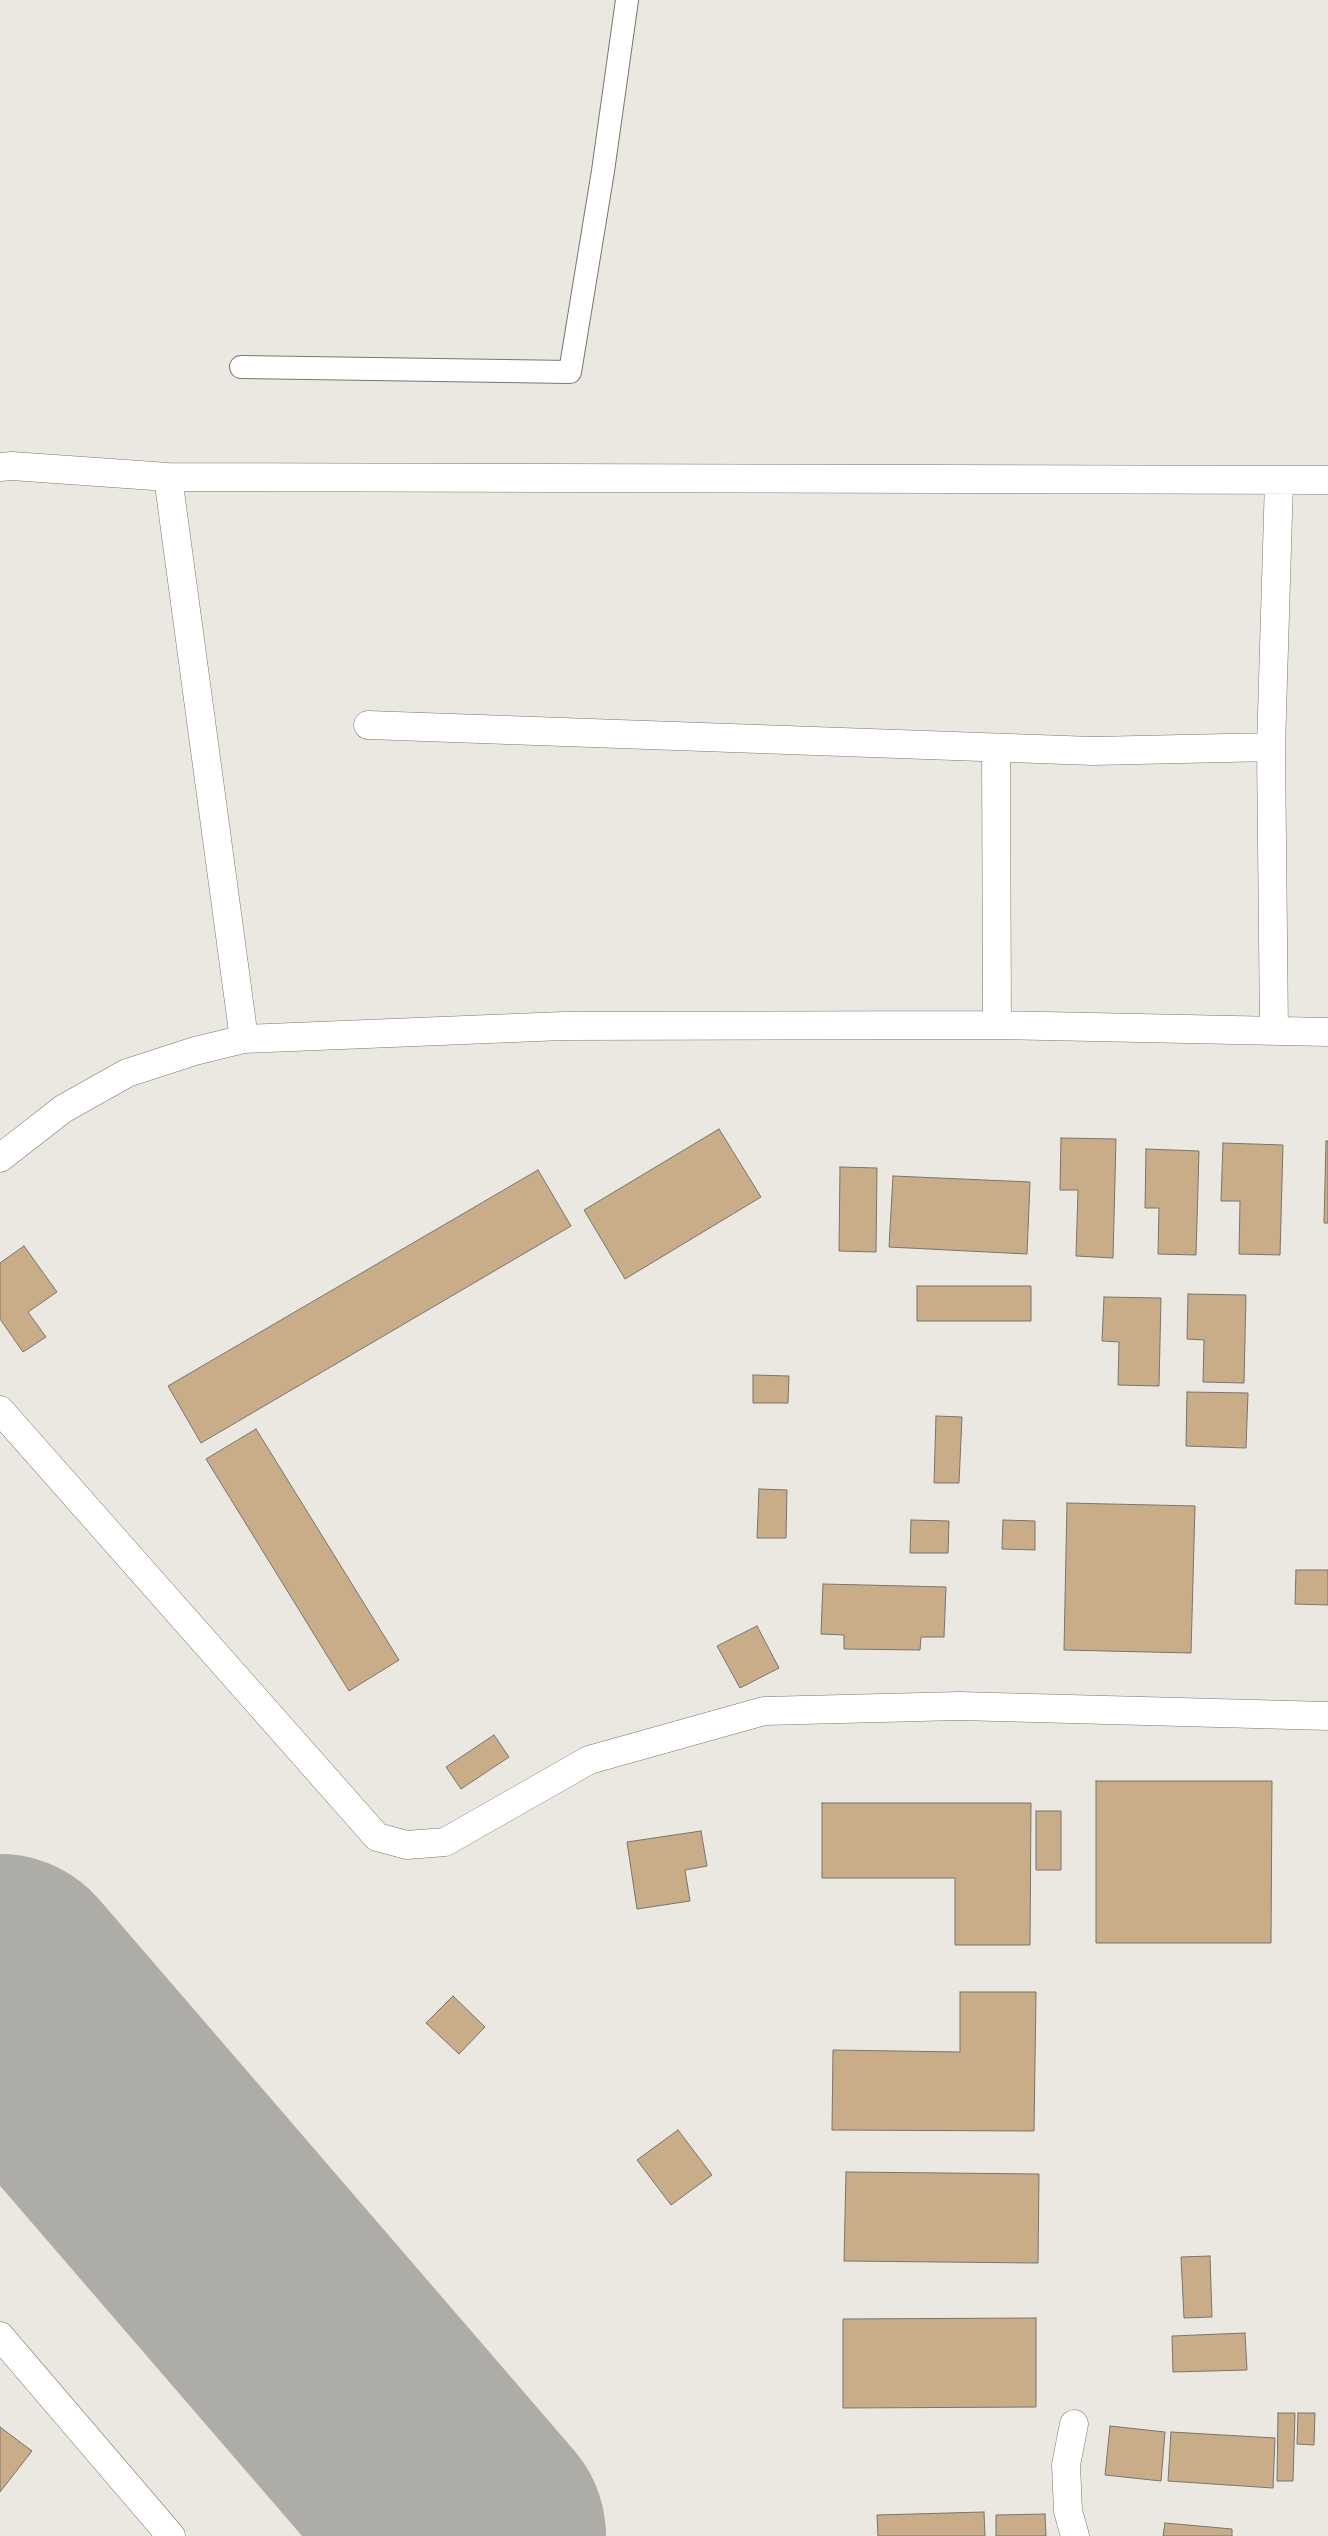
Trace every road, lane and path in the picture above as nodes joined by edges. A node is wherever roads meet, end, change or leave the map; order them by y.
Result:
1 (627, 0) edge
2 (240, 367) dead end
3 (0, 467) edge
4 (168, 477) junction
5 (1328, 480) edge
6 (1279, 481) junction
7 (368, 725) dead end
8 (1271, 747) junction
9 (996, 748) junction
10 (997, 1025) junction
11 (1274, 1032) junction
12 (1328, 1032) edge
13 (244, 1039) junction
14 (0, 1158) edge
15 (0, 1410) edge
16 (1328, 1716) edge
17 (0, 2336) edge
18 (1074, 2424) dead end
19 (171, 2536) edge
20 (1074, 2536) edge

1 - 2 lane
3 - 4 street
4 - 6 street
4 - 13 street
5 - 6 street
6 - 8 street
7 - 9 street
8 - 9 street
8 - 11 street
9 - 10 street
10 - 11 street
10 - 13 street
11 - 12 street
13 - 14 street
15 - 16 street
17 - 19 street
18 - 20 street

